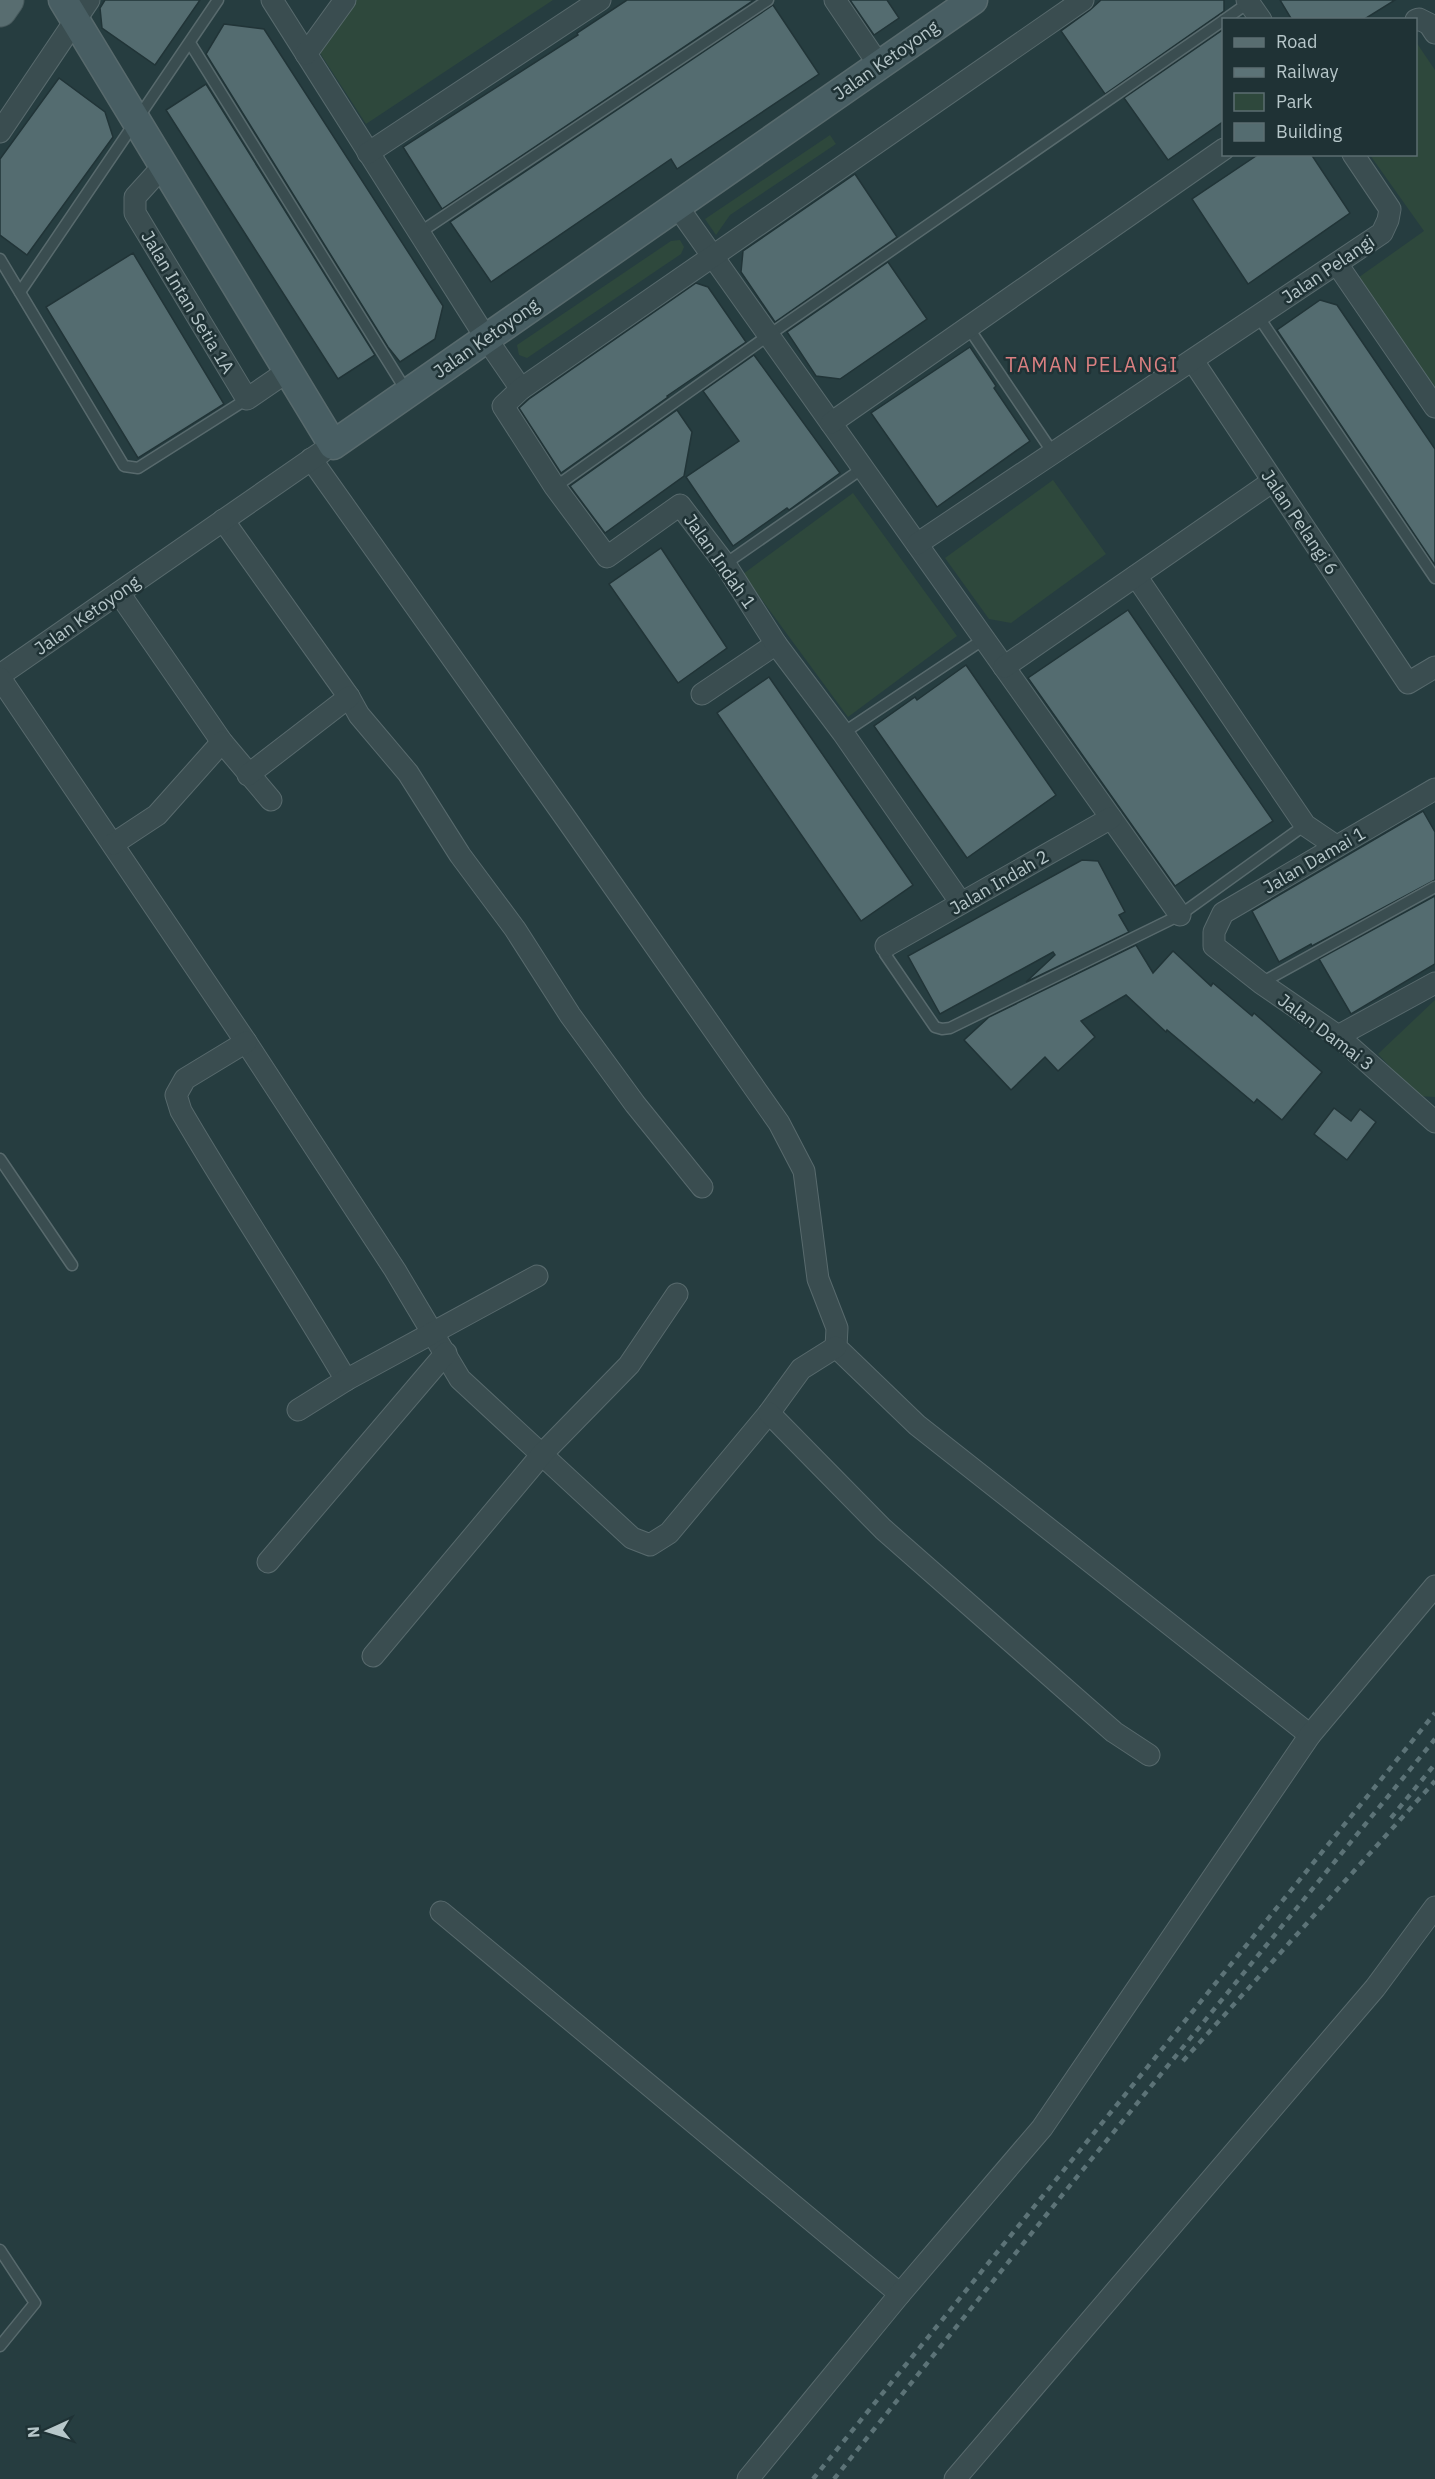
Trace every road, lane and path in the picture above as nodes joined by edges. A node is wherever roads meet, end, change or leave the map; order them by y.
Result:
1 (7, 0) edge
2 (45, 0) edge
3 (218, 0) edge
4 (272, 0) edge
5 (345, 0) edge
6 (768, 0) edge
7 (835, 0) edge
8 (973, 0) edge
9 (1083, 0) edge
10 (593, 2) edge
11 (1252, 5) edge
12 (76, 7) edge
13 (0, 10) edge
14 (1228, 18) edge
15 (1417, 20) edge
16 (1222, 21) edge
17 (1435, 33) edge
18 (190, 43) junction
19 (306, 54) junction
20 (879, 65) junction
21 (137, 121) junction
22 (0, 132) edge
23 (1222, 150) edge
24 (368, 153) junction
25 (1354, 156) edge
26 (164, 165) junction
27 (677, 206) junction
28 (419, 233) junction
29 (713, 257) junction
30 (0, 259) edge
31 (1337, 264) junction
32 (20, 292) junction
33 (1258, 316) junction
34 (968, 327) junction
35 (769, 335) junction
36 (486, 338) junction
37 (1193, 361) junction
38 (288, 371) junction
39 (521, 389) junction
40 (407, 393) junction
41 (247, 399) junction
42 (1435, 407) edge
43 (831, 423) junction
44 (322, 452) junction
45 (1053, 453) junction
46 (863, 468) junction
47 (1273, 481) junction
48 (555, 487) junction
49 (224, 520) junction
50 (917, 544) junction
51 (725, 564) junction
52 (1136, 576) junction
53 (1435, 578) edge
54 (119, 593) junction
55 (984, 639) junction
56 (776, 644) junction
57 (1004, 667) junction
58 (1435, 667) edge
59 (0, 676) edge
60 (702, 694) dead end
61 (349, 697) junction
62 (843, 733) junction
63 (222, 742) junction
64 (248, 775) junction
65 (1433, 792) edge
66 (271, 800) dead end
67 (1111, 818) junction
68 (1305, 825) junction
69 (113, 844) junction
70 (1336, 846) junction
71 (1435, 887) edge
72 (961, 903) junction
73 (1180, 915) junction
74 (886, 946) joint
75 (1214, 946) joint
76 (1262, 983) junction
77 (1435, 983) edge
78 (1338, 1036) junction
79 (246, 1042) junction
80 (1435, 1122) edge
81 (0, 1159) edge
82 (702, 1187) dead end
83 (72, 1265) dead end
84 (537, 1276) dead end
85 (677, 1294) dead end
86 (433, 1332) junction
87 (836, 1347) junction
88 (446, 1353) junction
89 (346, 1380) junction
90 (298, 1410) dead end
91 (769, 1413) junction
92 (543, 1453) junction
93 (268, 1562) dead end
94 (1435, 1586) edge
95 (373, 1656) dead end
96 (1310, 1734) junction
97 (1149, 1755) dead end
98 (1435, 1907) edge
99 (441, 1912) dead end
100 (0, 2250) edge
101 (900, 2294) junction
102 (0, 2346) edge
103 (748, 2479) edge
104 (955, 2479) edge

1 - 13 main road
2 - 12 street
3 - 18 lane
4 - 19 street
5 - 19 street
6 - 28 lane
7 - 20 street
8 - 20 street, Jalan Ketoyong
9 - 29 street, Jalan Indah 1
10 - 24 street
11 - 14 lane
12 - 21 street
12 - 22 street
15 - 17 street
16 - 35 lane
18 - 21 lane
18 - 40 lane
19 - 24 street
20 - 27 street, Jalan Ketoyong
21 - 26 street
21 - 32 lane
23 - 34 street
24 - 28 street
25 - 31 street, Jalan Pelangi
26 - 38 street
26 - 41 street, Jalan Intan Setia 1A
27 - 29 street
27 - 36 street, Jalan Ketoyong
28 - 36 street
29 - 35 street
29 - 39 street, Jalan Indah 1
30 - 32 lane
31 - 33 street, Jalan Pelangi
31 - 42 street
32 - 41 lane
33 - 37 street, Jalan Pelangi
33 - 53 lane
34 - 43 street
34 - 45 lane
35 - 43 street
35 - 48 lane
36 - 39 street
36 - 40 street, Jalan Ketoyong
37 - 45 street, Jalan Pelangi
37 - 47 street, Jalan Pelangi 6
38 - 41 street
38 - 44 street
39 - 48 street, Jalan Indah 1
40 - 44 street, Jalan Ketoyong
43 - 46 street
44 - 49 street, Jalan Ketoyong
44 - 87 street
45 - 50 street, Jalan Pelangi
46 - 50 street
46 - 51 lane
47 - 52 street
47 - 58 street, Jalan Pelangi 6
48 - 51 street, Jalan Indah 1
49 - 54 street, Jalan Ketoyong
49 - 61 street
50 - 55 street
51 - 56 street, Jalan Indah 1
52 - 57 street
52 - 68 street
54 - 59 street, Jalan Ketoyong
54 - 63 street
55 - 57 street
55 - 62 lane
56 - 60 street
56 - 62 street, Jalan Indah 1
57 - 67 street
59 - 69 street
61 - 64 street
61 - 82 street
62 - 72 street, Jalan Indah 1
63 - 64 street
63 - 69 street
64 - 66 street
65 - 70 street, Jalan Damai 1
67 - 72 street, Jalan Indah 2
67 - 73 street
68 - 70 street
68 - 73 lane
69 - 79 street
70 - 75 street, Jalan Damai 1
71 - 76 lane
72 - 74 street, Jalan Indah 2
73 - 74 lane
75 - 76 street, Jalan Damai 3
76 - 78 street, Jalan Damai 3
77 - 78 street
78 - 80 street, Jalan Damai 3
79 - 86 street
79 - 89 street
81 - 83 lane
84 - 86 street
85 - 92 street
86 - 88 street
86 - 89 street
87 - 91 street
87 - 96 street
88 - 92 street
88 - 93 street
89 - 90 street
91 - 92 street
91 - 97 street
92 - 95 street
94 - 96 street
96 - 101 street
98 - 104 street
99 - 101 street
100 - 102 lane
101 - 103 street

